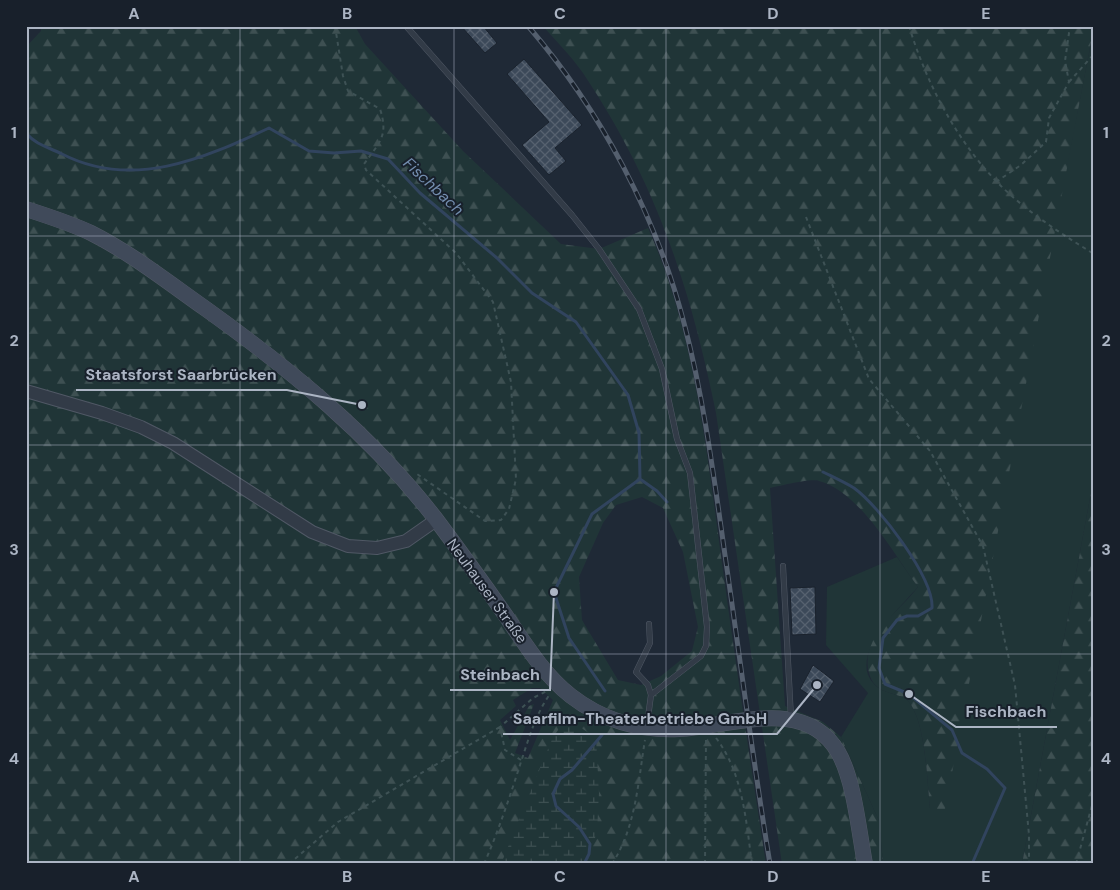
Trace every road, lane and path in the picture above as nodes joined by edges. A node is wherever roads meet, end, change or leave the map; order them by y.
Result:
1 (335, 26) edge
2 (406, 26) edge
3 (909, 26) edge
4 (1070, 26) edge
5 (1094, 54) edge
6 (1070, 82) junction
7 (996, 182) junction
8 (26, 208) edge
9 (806, 217) dead end
10 (1094, 254) edge
11 (26, 390) edge
12 (405, 480) junction
13 (436, 520) junction
14 (783, 566) dead end
15 (649, 624) dead end
16 (558, 686) junction
17 (651, 695) junction
18 (791, 718) junction
19 (706, 726) junction
20 (500, 727) junction
21 (647, 728) junction
22 (644, 745) dead end
23 (522, 761) junction
24 (1094, 798) edge
25 (289, 864) edge
26 (484, 864) edge
27 (612, 864) edge
28 (705, 864) edge
29 (752, 864) edge
30 (865, 864) edge
31 (1029, 864) edge
32 (1076, 864) edge

1 - 12 path
2 - 17 lane
3 - 7 path
4 - 6 path
5 - 6 path
6 - 7 path
7 - 10 path
8 - 12 main road, Neuhauser Straße
9 - 31 path
11 - 13 street
12 - 13 main road, Neuhauser Straße
13 - 16 main road, Neuhauser Straße
14 - 18 lane
15 - 17 lane
16 - 20 path
16 - 21 main road, Neuhauser Straße
16 - 23 path
17 - 21 lane
18 - 19 main road, Neuhauser Straße
18 - 30 main road, Neuhauser Straße
19 - 21 main road, Neuhauser Straße
19 - 28 path
19 - 29 path
20 - 23 path
20 - 25 path
22 - 27 path
23 - 26 path
24 - 32 path

